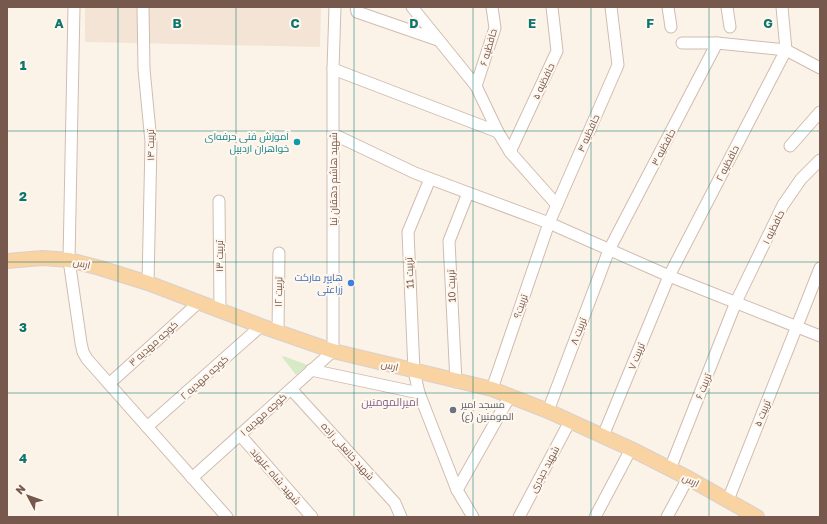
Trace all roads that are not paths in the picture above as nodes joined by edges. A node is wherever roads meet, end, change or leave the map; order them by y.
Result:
1 (74, 7) edge
2 (143, 7) edge
3 (335, 7) edge
4 (356, 7) edge
5 (412, 7) edge
6 (492, 7) edge
7 (552, 7) edge
8 (611, 7) edge
9 (668, 7) edge
10 (727, 7) edge
11 (782, 7) edge
12 (671, 27) dead end
13 (730, 27) dead end
14 (438, 40) junction
15 (682, 43) dead end
16 (717, 43) junction
17 (786, 50) junction
18 (820, 68) edge
19 (334, 69) junction
20 (476, 86) junction
21 (820, 112) edge
22 (498, 132) junction
23 (333, 134) junction
24 (790, 146) dead end
25 (510, 152) junction
26 (820, 160) edge
27 (430, 179) junction
28 (468, 193) junction
29 (219, 201) dead end
30 (557, 205) junction
31 (549, 223) junction
32 (609, 250) junction
33 (279, 253) dead end
34 (69, 260) junction
35 (7, 261) edge
36 (820, 268) edge
37 (669, 276) junction
38 (148, 283) junction
39 (736, 302) junction
40 (198, 303) junction
41 (220, 311) junction
42 (261, 326) junction
43 (797, 326) junction
44 (278, 332) junction
45 (820, 336) edge
46 (333, 351) junction
47 (311, 370) junction
48 (414, 371) junction
49 (456, 382) junction
50 (109, 384) junction
51 (291, 388) junction
52 (492, 389) junction
53 (419, 393) junction
54 (510, 396) junction
55 (548, 411) junction
56 (570, 421) junction
57 (147, 427) junction
58 (240, 435) junction
59 (603, 436) junction
60 (631, 450) junction
61 (670, 469) junction
62 (192, 478) junction
63 (688, 478) junction
64 (457, 490) junction
65 (728, 500) junction
66 (739, 512) edge
67 (227, 517) edge
68 (312, 517) edge
69 (401, 517) edge
70 (473, 517) edge
71 (519, 517) edge
72 (595, 517) edge
73 (667, 517) edge
74 (757, 517) edge

1 - 34 street
2 - 38 street, تربیت ۱۴
3 - 19 street, شهید هاشم دهقان نیا
4 - 14 street
5 - 14 street
6 - 20 street, حافظیه ۶
7 - 25 street, حافظیه ۵
8 - 30 street, حافظیه ۴
9 - 12 street
10 - 13 street
11 - 17 street
14 - 20 street
15 - 16 street
16 - 17 street
16 - 32 street, حافظیه ۳
17 - 18 street
17 - 37 street, حافظیه ۲
19 - 22 street
19 - 23 street, شهید هاشم دهقان نیا
20 - 22 street
21 - 24 street
22 - 25 street
23 - 27 street
23 - 46 street, شهید هاشم دهقان نیا
25 - 30 street
26 - 39 street, حافظیه ۱
27 - 28 street
27 - 48 street, تربیت 11
28 - 31 street
28 - 49 street, تربیت 10
29 - 41 street, تربیت ۱۳
30 - 31 street, حافظیه ۴
31 - 32 street
31 - 52 street, تربیت۹
32 - 37 street
32 - 55 street, تربیت ۸
33 - 44 street, تربیت ۱۲
34 - 35 main road, ارس
34 - 38 main road, ارس
34 - 50 street
36 - 43 street, تربیت ۵
37 - 39 street
37 - 59 street, تربیت ۷
38 - 40 main road, ارس
39 - 43 street
39 - 61 street, تربیت ۶
40 - 41 main road, ارس
40 - 50 street, کوچه مهدیه ۳
41 - 42 main road, ارس
42 - 44 main road, ارس
42 - 57 street, کوچه مهدیه ۲
43 - 45 street
43 - 65 street, تربیت ۵
44 - 46 main road, ارس
46 - 47 street, کوچه مهدیه ۱
46 - 48 main road, ارس
47 - 51 street, کوچه مهدیه ۱
47 - 53 street
48 - 49 main road, ارس
48 - 53 street, تربیت 11
49 - 52 main road, ارس
50 - 57 street
51 - 58 street, کوچه مهدیه ۱
51 - 69 street, شهید خانعلی زاده
52 - 54 main road, ارس
53 - 64 street, تربیت 11
54 - 55 main road, ارس
54 - 64 street
55 - 56 main road, ارس
56 - 59 main road, ارس
56 - 71 street, شهید حیدری
57 - 62 street
58 - 62 street, کوچه مهدیه ۱
58 - 68 street, شهید شاه علیوند
59 - 60 main road, ارس
60 - 61 main road, ارس
60 - 72 street
61 - 63 main road, ارس
62 - 67 street
63 - 65 main road, ارس
63 - 73 street
64 - 70 street, تربیت 11
65 - 66 main road, ارس
66 - 74 main road, ارس

